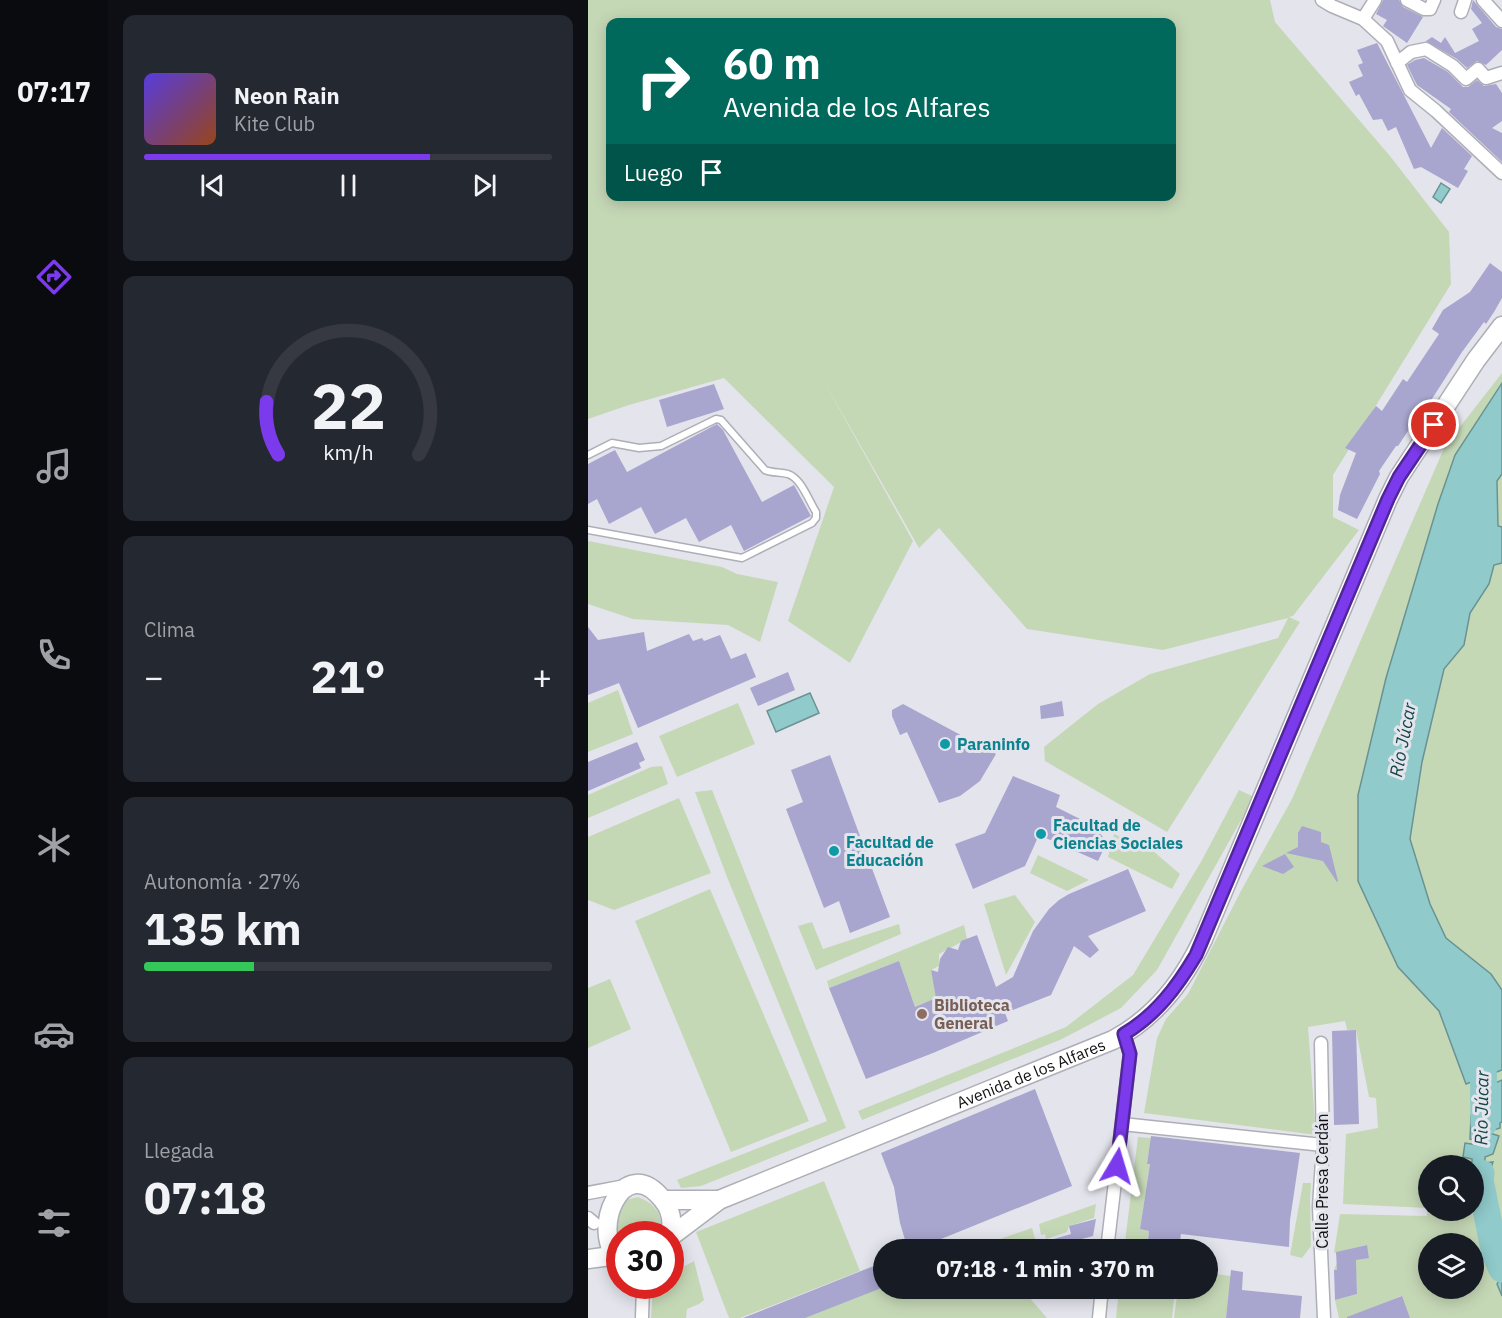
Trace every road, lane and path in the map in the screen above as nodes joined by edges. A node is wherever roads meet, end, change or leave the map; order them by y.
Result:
1 (1323, 0) edge
2 (1375, 0) edge
3 (1407, 0) edge
4 (1434, 0) edge
5 (1483, 0) edge
6 (1363, 19) junction
7 (1502, 21) edge
8 (1397, 63) junction
9 (1502, 73) edge
10 (1502, 172) edge
11 (1502, 326) edge
12 (588, 455) edge
13 (588, 530) edge
14 (1124, 1034) junction
15 (1321, 1043) dead end
16 (1122, 1124) junction
17 (1323, 1145) junction
18 (620, 1187) junction
19 (588, 1193) edge
20 (663, 1200) junction
21 (719, 1200) junction
22 (671, 1221) edge
23 (591, 1225) edge
24 (684, 1226) edge
25 (1108, 1239) edge
26 (606, 1249) edge
27 (606, 1258) edge
28 (588, 1259) edge
29 (643, 1299) edge
30 (1101, 1299) edge
31 (642, 1318) edge
32 (1100, 1318) edge
33 (1324, 1318) edge

1 - 6 street
2 - 6 street
3 - 4 street
5 - 7 street
6 - 8 street
8 - 9 street
8 - 10 street
11 - 14 street, Avenida de los Alfares
12 - 13 lane
14 - 16 street
14 - 21 street, Avenida de los Alfares
15 - 17 street, Calle Presa Cerdán
16 - 17 street
16 - 25 street
17 - 33 street, Calle Presa Cerdán
18 - 19 street
18 - 20 street
18 - 23 street
20 - 21 street, Avenida de los Alfares
20 - 22 street
21 - 24 street, Avenida de los Alfares
23 - 26 street
27 - 28 street
29 - 31 street
30 - 32 street

